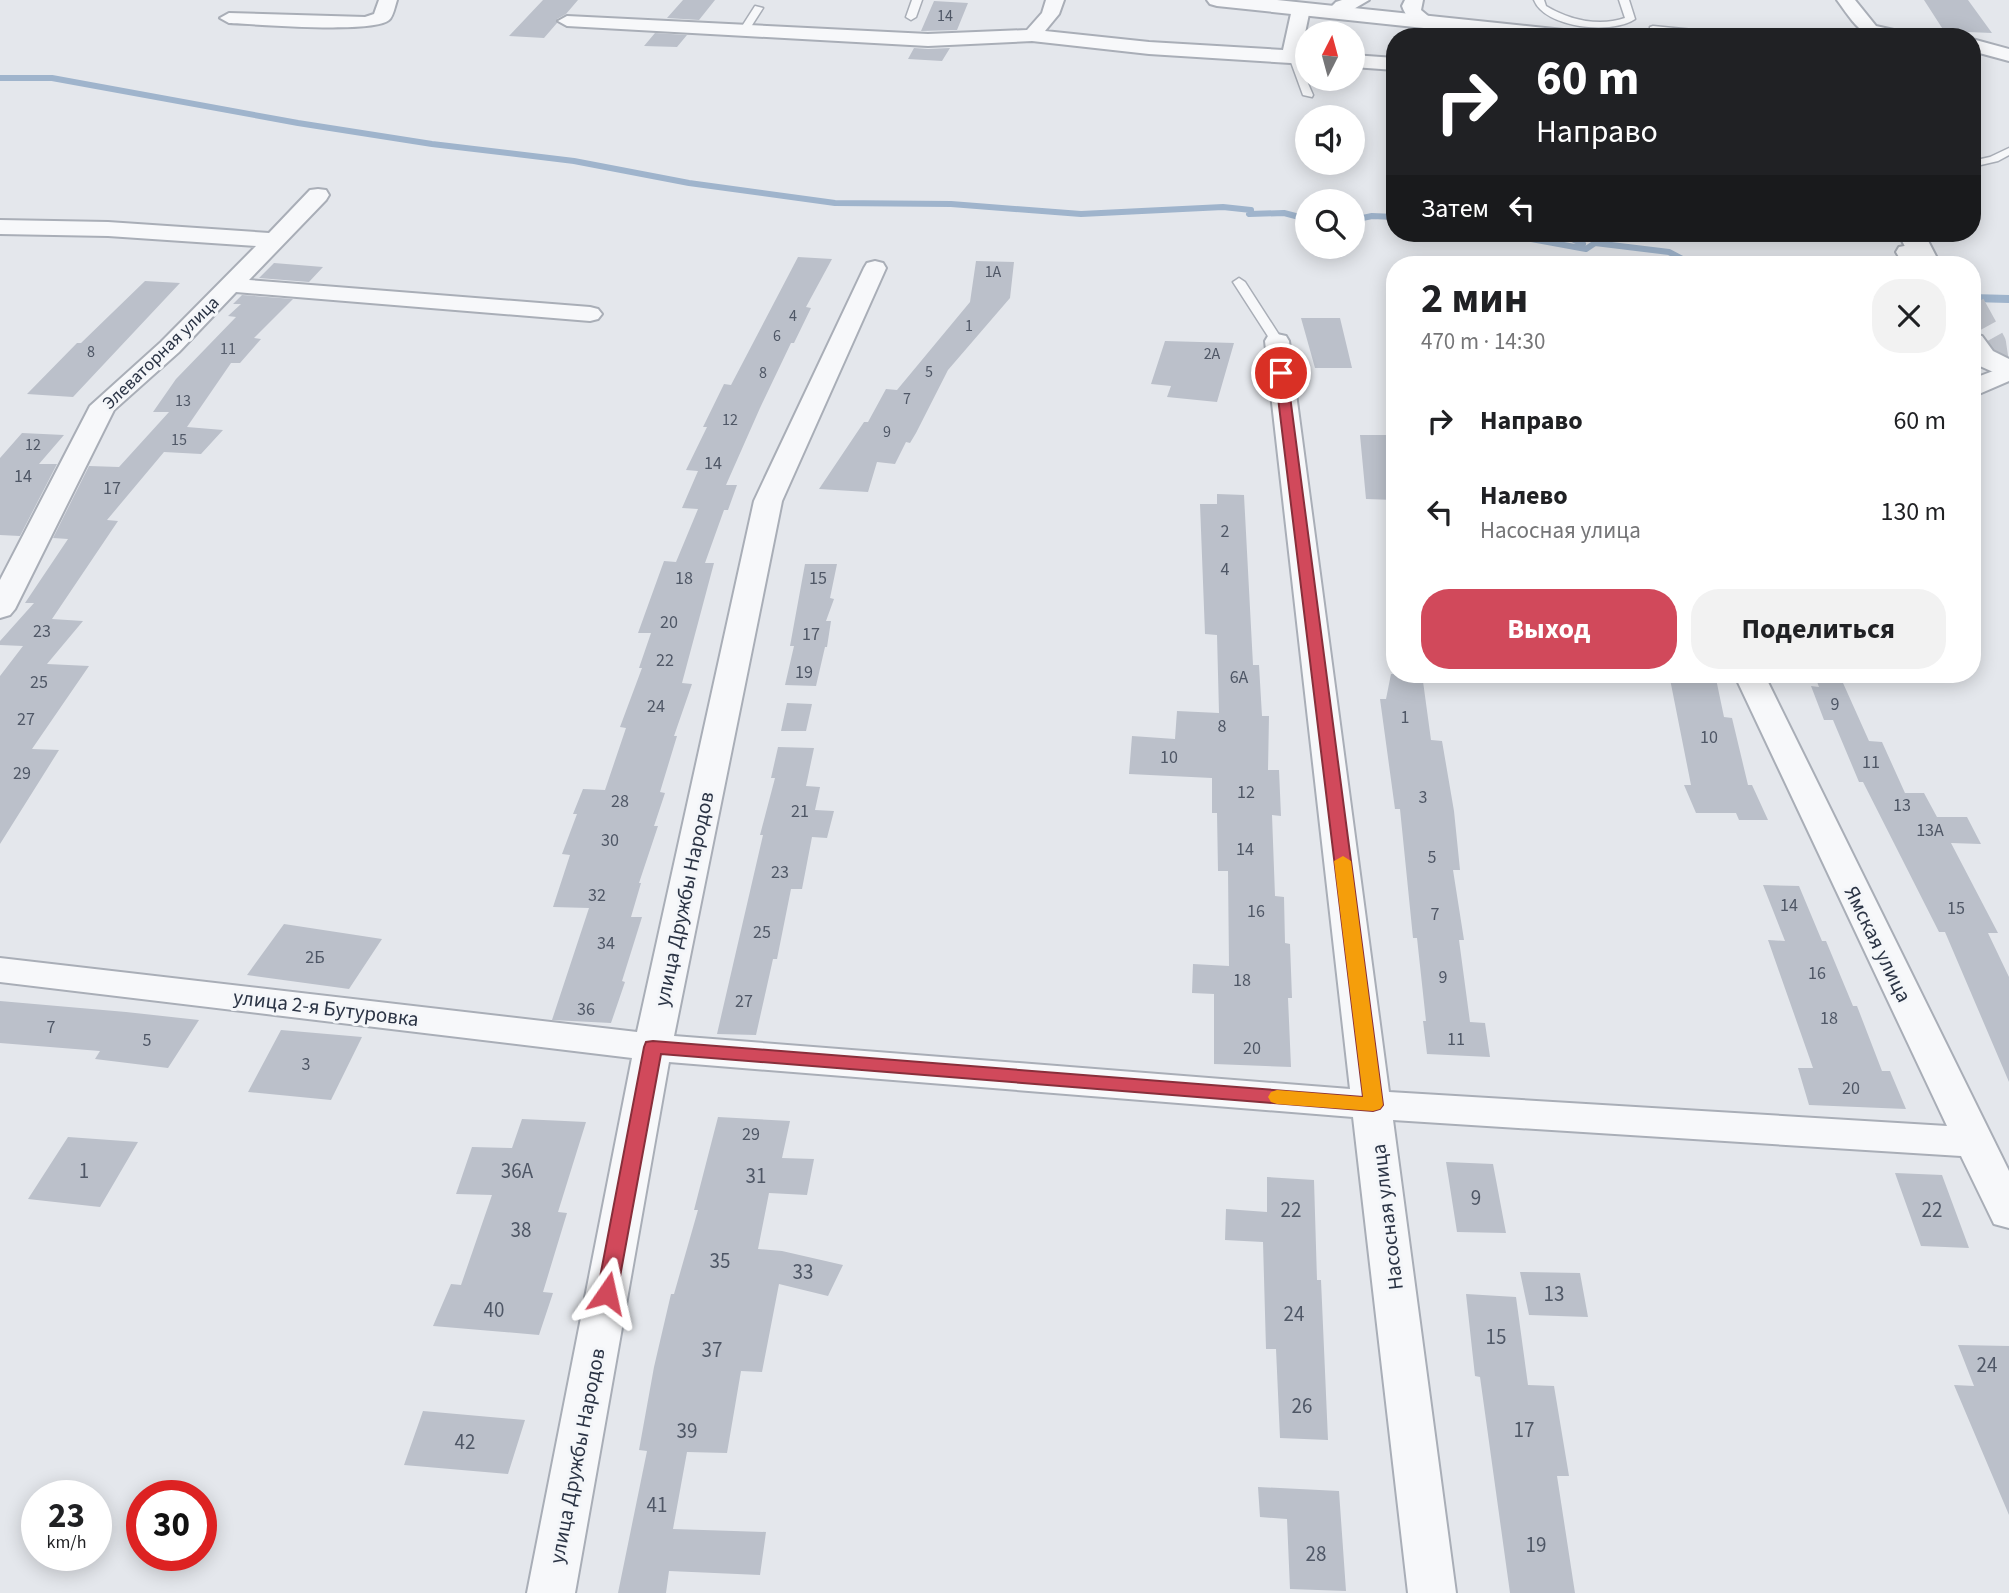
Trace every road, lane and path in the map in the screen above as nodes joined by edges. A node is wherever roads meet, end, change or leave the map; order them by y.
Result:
1 (388, 0) edge
2 (917, 0) edge
3 (1055, 0) edge
4 (1217, 0) edge
5 (1360, 0) edge
6 (1414, 0) edge
7 (1539, 0) edge
8 (1624, 0) edge
9 (1846, 0) edge
10 (758, 8) dead end
11 (1301, 9) junction
12 (1334, 13) junction
13 (911, 17) dead end
14 (229, 18) dead end
15 (568, 21) dead end
16 (1300, 21) edge
17 (1425, 21) junction
18 (1491, 28) edge
19 (1868, 28) edge
20 (744, 30) junction
21 (1032, 35) junction
22 (1981, 48) edge
23 (2005, 56) edge
24 (1295, 57) edge
25 (1365, 62) edge
26 (1386, 63) edge
27 (1307, 91) edge
28 (1308, 95) dead end
29 (2009, 151) edge
30 (1981, 162) edge
31 (318, 195) dead end
32 (0, 227) edge
33 (274, 240) junction
34 (875, 268) dead end
35 (1239, 282) dead end
36 (230, 285) junction
37 (590, 314) dead end
38 (1277, 341) joint
39 (1981, 354) tunnel mouth
40 (2009, 371) edge
41 (1981, 385) edge
42 (0, 609) edge
43 (1753, 683) edge
44 (0, 970) edge
45 (653, 1047) junction
46 (1373, 1105) junction
47 (1975, 1142) junction
48 (2009, 1213) edge
49 (551, 1593) edge
50 (1432, 1593) edge

1 - 14 street
2 - 13 lane
3 - 21 street
4 - 11 street
5 - 12 street
6 - 17 street
7 - 8 lane
9 - 19 street
10 - 20 lane
11 - 12 street
11 - 16 street
12 - 17 street
15 - 20 street
17 - 18 street
20 - 21 street
21 - 24 street
22 - 23 street
25 - 26 street
27 - 28 lane
29 - 30 lane
31 - 33 street, Элеваторная улица
32 - 33 street
33 - 36 street, Элеваторная улица
34 - 45 street, улица Дружбы Народов
35 - 38 lane
36 - 37 street
36 - 42 street, Элеваторная улица
38 - 46 street, Насосная улица
39 - 40 street
40 - 41 street
43 - 47 street, Ямская улица
44 - 45 street, улица 2-я Бутуровка
45 - 46 street, улица 2-я Бутуровка
45 - 49 street, улица Дружбы Народов
46 - 47 street, улица 2-я Бутуровка
46 - 50 street, Насосная улица
47 - 48 street, Ямская улица

